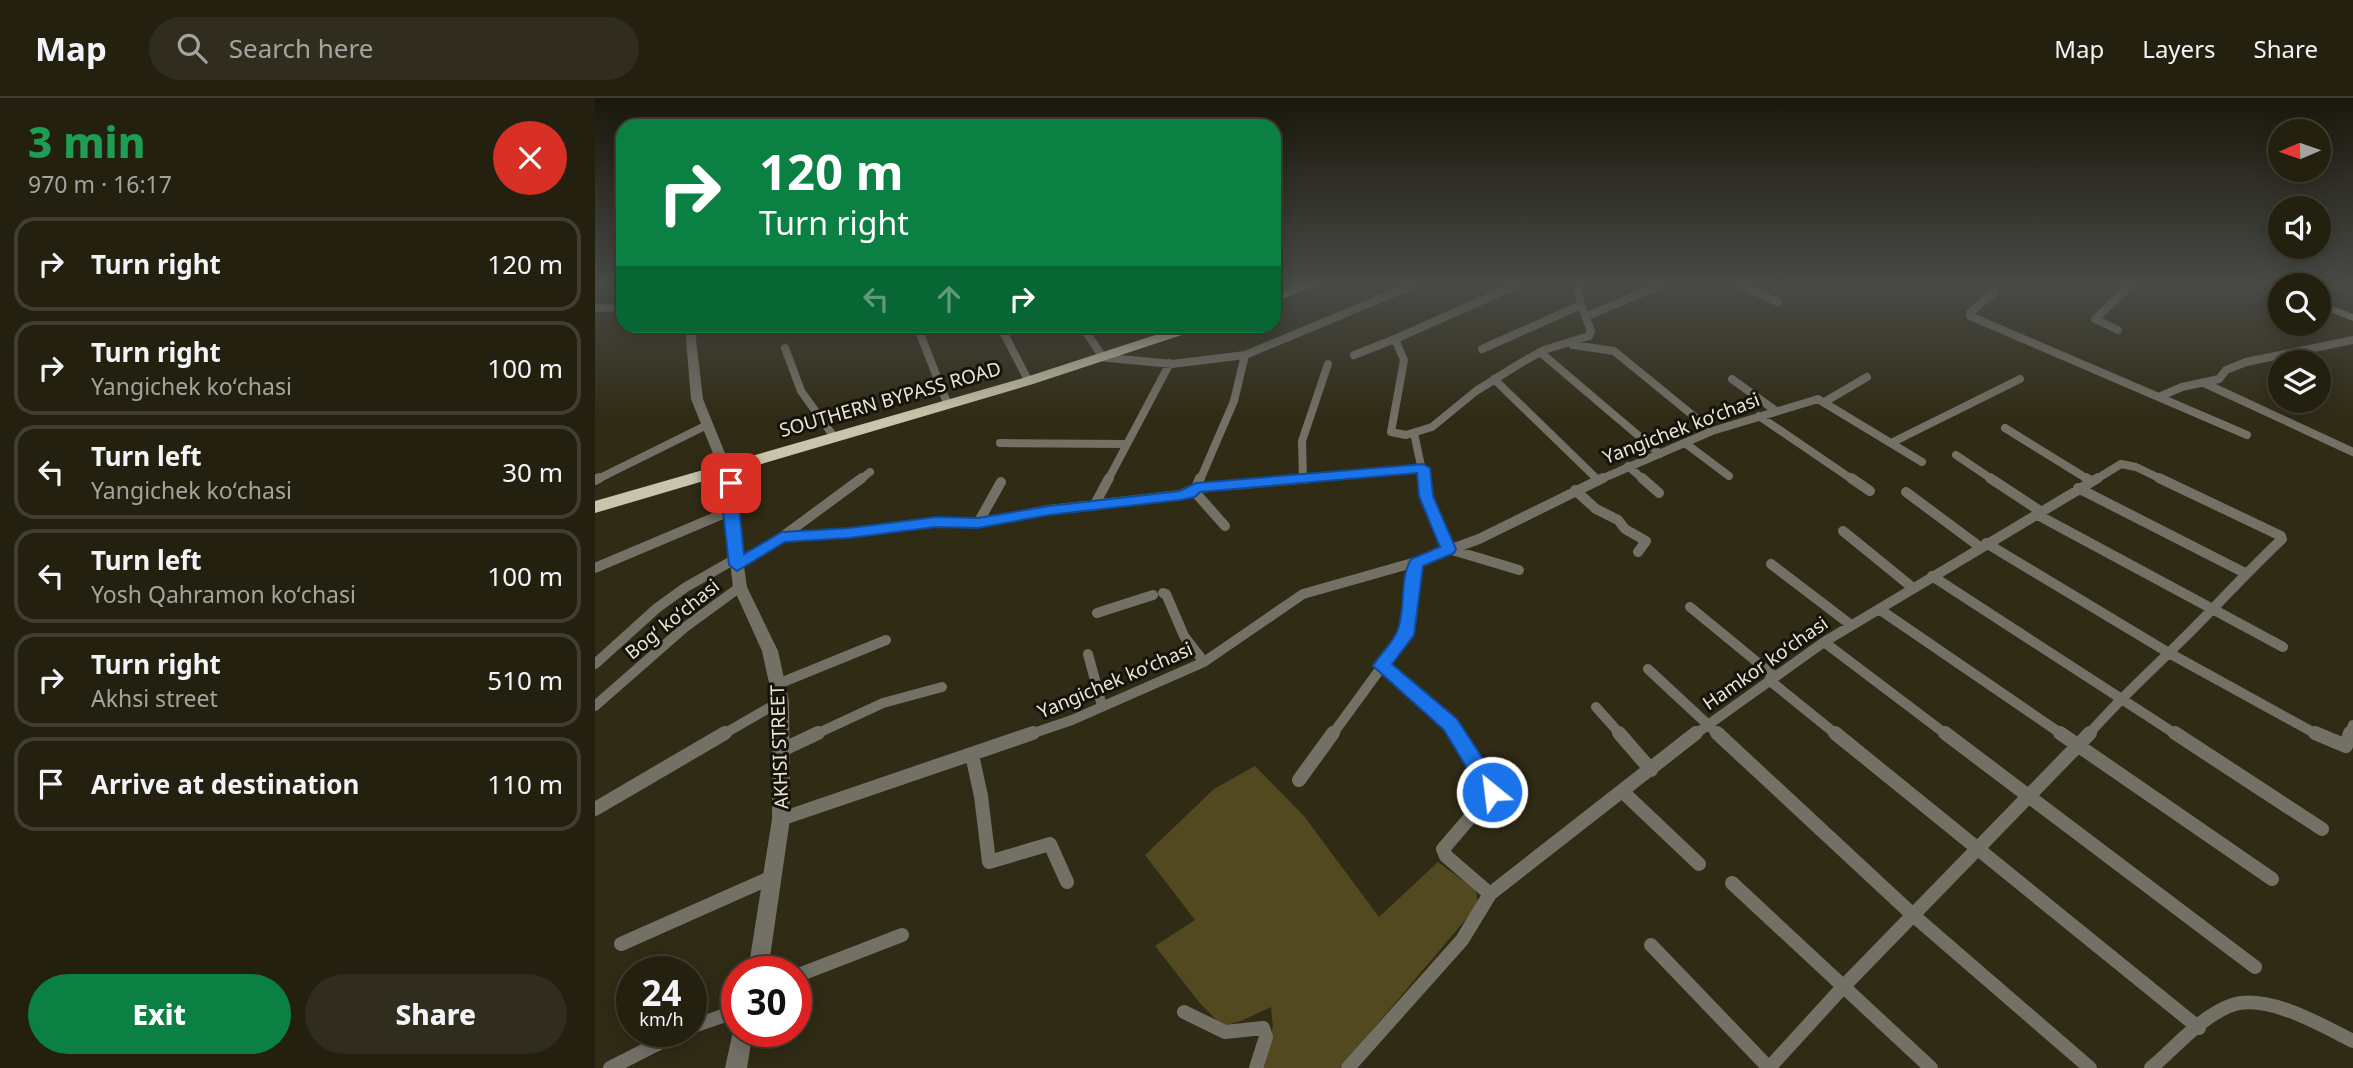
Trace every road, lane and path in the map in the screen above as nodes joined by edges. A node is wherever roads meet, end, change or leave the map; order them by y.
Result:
1 (1309, 328) edge
2 (1419, 328) edge
3 (1529, 328) edge
4 (1590, 328) edge
5 (2000, 328) edge
6 (2114, 328) edge
7 (2118, 330) dead end
8 (692, 333) edge
9 (921, 333) edge
10 (1004, 333) edge
11 (1086, 333) edge
12 (1157, 333) edge
13 (1172, 333) edge
14 (1395, 339) junction
15 (2353, 341) edge
16 (1570, 345) junction
17 (785, 348) dead end
18 (1482, 349) dead end
19 (1540, 352) junction
20 (1100, 355) junction
21 (1245, 355) junction
22 (1354, 355) dead end
23 (1170, 363) junction
24 (1328, 364) dead end
25 (1026, 376) junction
26 (1867, 377) dead end
27 (1494, 379) junction
28 (1732, 379) dead end
29 (2020, 379) dead end
30 (2204, 383) junction
31 (2161, 396) junction
32 (946, 400) junction
33 (1826, 401) junction
34 (1776, 411) junction
35 (1759, 416) junction
36 (707, 425) junction
37 (2005, 428) dead end
38 (1712, 431) junction
39 (832, 433) junction
40 (1414, 433) junction
41 (2247, 435) dead end
42 (1000, 443) dead end
43 (1127, 443) junction
44 (1685, 443) junction
45 (1891, 443) junction
46 (2353, 452) edge
47 (1660, 454) junction
48 (1956, 455) dead end
49 (1922, 462) dead end
50 (1628, 466) junction
51 (723, 467) junction
52 (1423, 468) junction
53 (870, 472) dead end
54 (1729, 476) dead end
55 (1303, 479) junction
56 (1597, 479) junction
57 (595, 480) edge
58 (2091, 481) junction
59 (1001, 482) dead end
60 (2078, 488) junction
61 (1195, 489) junction
62 (1575, 490) junction
63 (1870, 491) dead end
64 (1906, 492) dead end
65 (1659, 493) dead end
66 (595, 501) edge
67 (1094, 506) junction
68 (595, 507) edge
69 (730, 511) junction
70 (2038, 512) junction
71 (978, 523) junction
72 (1225, 526) dead end
73 (1843, 531) dead end
74 (782, 537) junction
75 (1983, 545) junction
76 (1449, 549) junction
77 (1638, 552) dead end
78 (737, 562) junction
79 (1416, 562) junction
80 (1771, 564) dead end
81 (595, 568) edge
82 (1520, 570) dead end
83 (2245, 573) junction
84 (1932, 576) junction
85 (740, 587) junction
86 (1913, 588) junction
87 (1689, 607) dead end
88 (1879, 609) junction
89 (2213, 610) junction
90 (1097, 613) dead end
91 (1851, 625) junction
92 (886, 640) dead end
93 (1824, 642) junction
94 (2283, 647) dead end
95 (2169, 653) junction
96 (1088, 654) dead end
97 (1204, 662) junction
98 (595, 664) edge
99 (1382, 666) junction
100 (1648, 669) dead end
101 (1771, 678) junction
102 (778, 684) junction
103 (941, 687) dead end
104 (2119, 699) junction
105 (781, 701) junction
106 (595, 706) edge
107 (1102, 706) junction
108 (1596, 707) dead end
109 (1709, 723) junction
110 (2353, 725) edge
111 (2079, 746) junction
112 (782, 750) junction
113 (972, 755) junction
114 (1651, 769) junction
115 (1300, 780) dead end
116 (1623, 792) junction
117 (2032, 796) junction
118 (595, 808) edge
119 (781, 819) junction
120 (2322, 829) dead end
121 (1978, 849) junction
122 (1699, 864) dead end
123 (772, 877) junction
124 (2272, 879) dead end
125 (1067, 882) dead end
126 (1732, 883) dead end
127 (1490, 894) junction
128 (1914, 916) junction
129 (902, 935) dead end
130 (621, 944) dead end
131 (1651, 945) dead end
132 (760, 956) edge
133 (2255, 967) dead end
134 (812, 970) edge
135 (1843, 987) junction
136 (1184, 1012) dead end
137 (2199, 1028) junction
138 (2353, 1041) edge
139 (651, 1047) edge
140 (740, 1047) edge
141 (610, 1068) edge
142 (736, 1068) edge
143 (1256, 1068) edge
144 (1348, 1068) edge
145 (1769, 1068) edge
146 (1931, 1068) edge
147 (2090, 1068) edge
148 (2151, 1068) edge

1 - 21 street
2 - 14 street
3 - 18 street
4 - 16 street
5 - 31 street
6 - 7 street
8 - 36 street, AKHSI STREET
9 - 32 street
10 - 25 street
11 - 20 street
12 - 20 highway, SOUTHERN BYPASS ROAD
13 - 20 highway, SOUTHERN BYPASS ROAD
14 - 22 street
14 - 40 street
15 - 30 street
16 - 19 street
16 - 38 street
17 - 39 street
19 - 27 street
19 - 47 street
20 - 23 street
20 - 25 highway, SOUTHERN BYPASS ROAD
20 - 51 highway, SOUTHERN BYPASS ROAD
21 - 23 street
21 - 61 street
23 - 43 street
24 - 55 street
25 - 32 highway, SOUTHERN BYPASS ROAD
26 - 33 street
27 - 40 street
27 - 56 street
28 - 34 street
29 - 45 street
30 - 31 street
30 - 46 street
31 - 41 street
32 - 39 highway, SOUTHERN BYPASS ROAD
33 - 34 street, Yangichek koʻchasi
33 - 45 street
34 - 35 street, Yangichek koʻchasi
35 - 38 street, Yangichek koʻchasi
35 - 63 street
36 - 51 street, AKHSI STREET
36 - 57 street
37 - 58 street
38 - 44 street, Yangichek koʻchasi
39 - 51 highway, SOUTHERN BYPASS ROAD
40 - 52 street
42 - 43 street
43 - 67 street
44 - 47 street, Yangichek koʻchasi
44 - 54 street
45 - 49 street
47 - 50 street, Yangichek koʻchasi
48 - 70 street
50 - 56 street, Yangichek koʻchasi
50 - 65 street
51 - 66 highway, SOUTHERN BYPASS ROAD
51 - 68 highway, SOUTHERN BYPASS ROAD
51 - 69 street, AKHSI STREET
52 - 55 street
52 - 76 street
53 - 74 street, Bogʻ koʻchasi
55 - 61 street
56 - 62 street, Yangichek koʻchasi
58 - 60 street, Hamkor koʻchasi
58 - 83 street, Hamkor koʻchasi
59 - 71 street
60 - 70 street, Hamkor koʻchasi
60 - 83 street
61 - 67 street
61 - 72 street
62 - 76 street, Yangichek koʻchasi
62 - 77 street
64 - 75 street
67 - 71 street
69 - 78 street, AKHSI STREET
69 - 81 street
70 - 75 street, Hamkor koʻchasi
70 - 89 street
71 - 74 street
73 - 86 street
74 - 78 street, Bogʻ koʻchasi
75 - 84 street, Hamkor koʻchasi
75 - 95 street
76 - 79 street, Yangichek koʻchasi
76 - 82 street
78 - 85 street, AKHSI STREET
78 - 98 street, Bogʻ koʻchasi
79 - 97 street, Yangichek koʻchasi
79 - 99 street
80 - 91 street
83 - 89 street
84 - 86 street, Hamkor koʻchasi
84 - 104 street
85 - 102 street, AKHSI STREET
85 - 106 street, Bogʻ koʻchasi
86 - 88 street, Hamkor koʻchasi
87 - 101 street
88 - 91 street, Hamkor koʻchasi
88 - 111 street
89 - 94 street
89 - 95 street
90 - 97 street
91 - 93 street, Hamkor koʻchasi
92 - 102 street
93 - 101 street, Hamkor koʻchasi
93 - 117 street
95 - 104 street
95 - 110 street
96 - 107 street
97 - 107 street, Yangichek koʻchasi
99 - 115 street
99 - 127 street
100 - 109 street
101 - 109 street, Hamkor koʻchasi
101 - 121 street
102 - 105 street, AKHSI STREET
103 - 112 street
104 - 111 street
104 - 120 street
105 - 112 street, AKHSI STREET
105 - 118 street
107 - 113 street, Yangichek koʻchasi
108 - 114 street
109 - 114 street, Hamkor koʻchasi
109 - 128 street
111 - 117 street
111 - 124 street
112 - 119 street, AKHSI STREET
113 - 119 street, Yangichek koʻchasi
113 - 125 street
114 - 116 street, Hamkor koʻchasi
116 - 122 street
116 - 127 street, Hamkor koʻchasi
117 - 121 street
117 - 133 street
119 - 123 street, AKHSI STREET
121 - 128 street
121 - 137 street
123 - 130 street
123 - 132 street, AKHSI STREET
126 - 135 street
127 - 144 street, Hamkor koʻchasi
128 - 135 street
128 - 147 street
129 - 134 street
131 - 145 street
135 - 145 street
135 - 146 street
136 - 143 street
137 - 138 street
137 - 148 street
139 - 141 street
140 - 142 street

